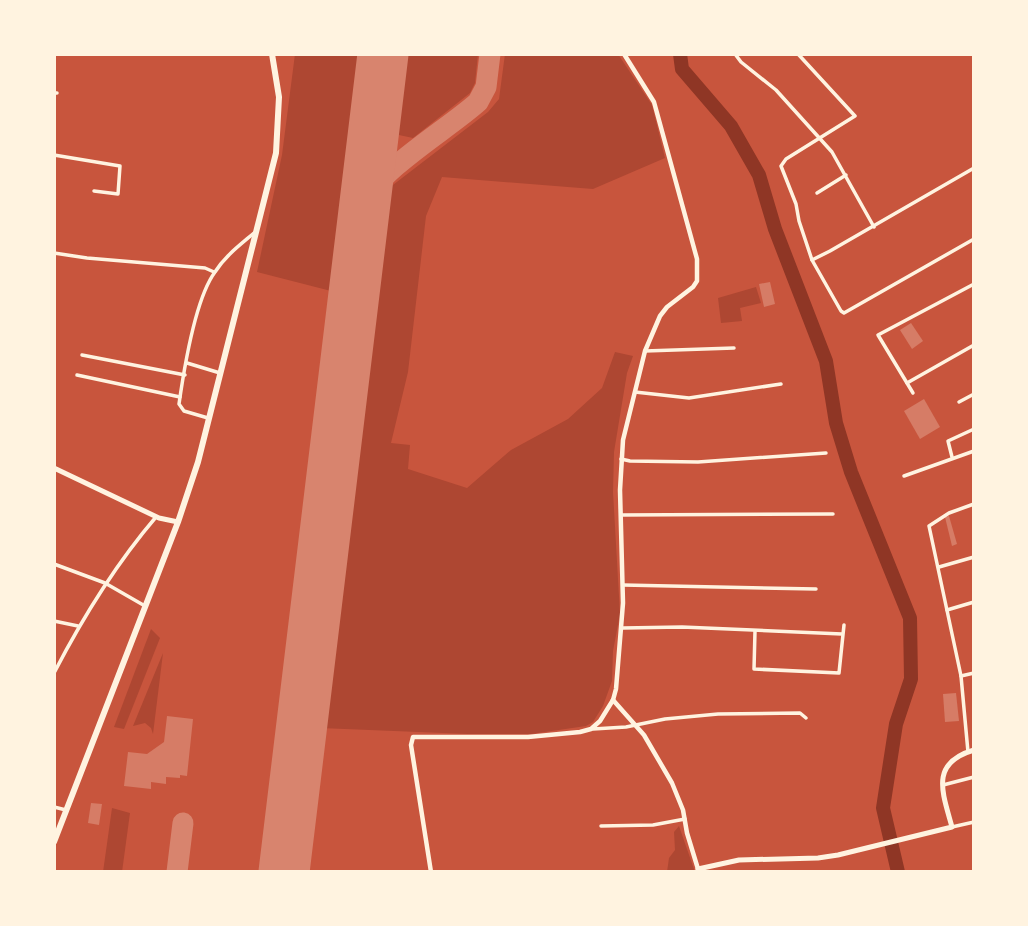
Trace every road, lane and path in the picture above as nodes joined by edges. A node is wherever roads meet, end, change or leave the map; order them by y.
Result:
1 (272, 54) edge
2 (624, 54) edge
3 (735, 54) edge
4 (797, 54) edge
5 (821, 139) junction
6 (54, 155) edge
7 (974, 168) edge
8 (846, 175) junction
9 (94, 191) dead end
10 (817, 193) dead end
11 (874, 227) junction
12 (256, 231) junction
13 (974, 239) edge
14 (54, 253) edge
15 (812, 260) junction
16 (214, 272) junction
17 (974, 284) edge
18 (974, 345) edge
19 (734, 348) dead end
20 (645, 351) junction
21 (82, 355) dead end
22 (187, 363) junction
23 (220, 373) junction
24 (77, 375) dead end
25 (185, 375) junction
26 (906, 383) junction
27 (781, 384) dead end
28 (635, 392) junction
29 (913, 393) dead end
30 (974, 394) edge
31 (180, 397) junction
32 (959, 402) dead end
33 (210, 419) junction
34 (974, 429) edge
35 (974, 451) edge
36 (826, 453) dead end
37 (953, 457) junction
38 (621, 459) junction
39 (54, 468) edge
40 (904, 477) dead end
41 (974, 504) edge
42 (833, 514) dead end
43 (621, 515) junction
44 (156, 516) junction
45 (178, 522) junction
46 (974, 557) edge
47 (54, 564) edge
48 (939, 567) junction
49 (105, 583) junction
50 (622, 585) junction
51 (816, 589) dead end
52 (974, 602) edge
53 (145, 606) junction
54 (947, 610) junction
55 (54, 621) edge
56 (844, 625) dead end
57 (78, 626) junction
58 (622, 628) junction
59 (755, 631) junction
60 (842, 634) junction
61 (54, 673) edge
62 (974, 673) edge
63 (961, 676) junction
64 (613, 701) junction
65 (806, 718) dead end
66 (974, 723) edge
67 (967, 725) junction
68 (636, 726) junction
69 (591, 729) junction
70 (971, 751) edge
71 (974, 777) edge
72 (943, 785) junction
73 (54, 807) edge
74 (66, 810) junction
75 (685, 819) junction
76 (974, 822) edge
77 (601, 827) dead end
78 (952, 827) junction
79 (54, 842) edge
80 (699, 870) edge
81 (431, 872) edge

1 - 12 highway
2 - 20 street
3 - 5 street
4 - 5 street
5 - 8 street
5 - 15 street
6 - 9 street
7 - 11 street
8 - 10 street
8 - 11 street
11 - 15 street
12 - 16 street
12 - 23 highway
13 - 15 street
14 - 16 street
16 - 22 street
17 - 26 street
18 - 26 street
19 - 20 street
20 - 28 street
21 - 25 street
22 - 23 street
22 - 25 street
23 - 33 highway
24 - 31 street
25 - 31 street
26 - 29 street
27 - 28 street
28 - 38 street
30 - 32 street
31 - 33 street
33 - 45 highway
34 - 37 street
35 - 37 street
36 - 38 street
37 - 40 street
38 - 43 street
39 - 44 main road
41 - 48 street
42 - 43 street
43 - 50 street
44 - 45 main road
44 - 49 street
45 - 53 highway
46 - 48 street
47 - 49 street
48 - 54 street
49 - 53 street
49 - 57 street
50 - 51 street
50 - 58 street
52 - 54 street
53 - 74 highway
54 - 63 street
55 - 57 street
56 - 60 street
57 - 61 street
58 - 59 street
58 - 64 street
59 - 60 street
59 - 60 street
62 - 63 street
63 - 67 street
64 - 68 street
64 - 69 street
65 - 68 street
66 - 67 street
67 - 70 street
68 - 69 street
68 - 75 street
69 - 81 street
70 - 72 main road
71 - 72 street
72 - 78 main road
73 - 74 street
74 - 79 highway
75 - 77 street
75 - 80 street
76 - 78 street
78 - 80 main road

